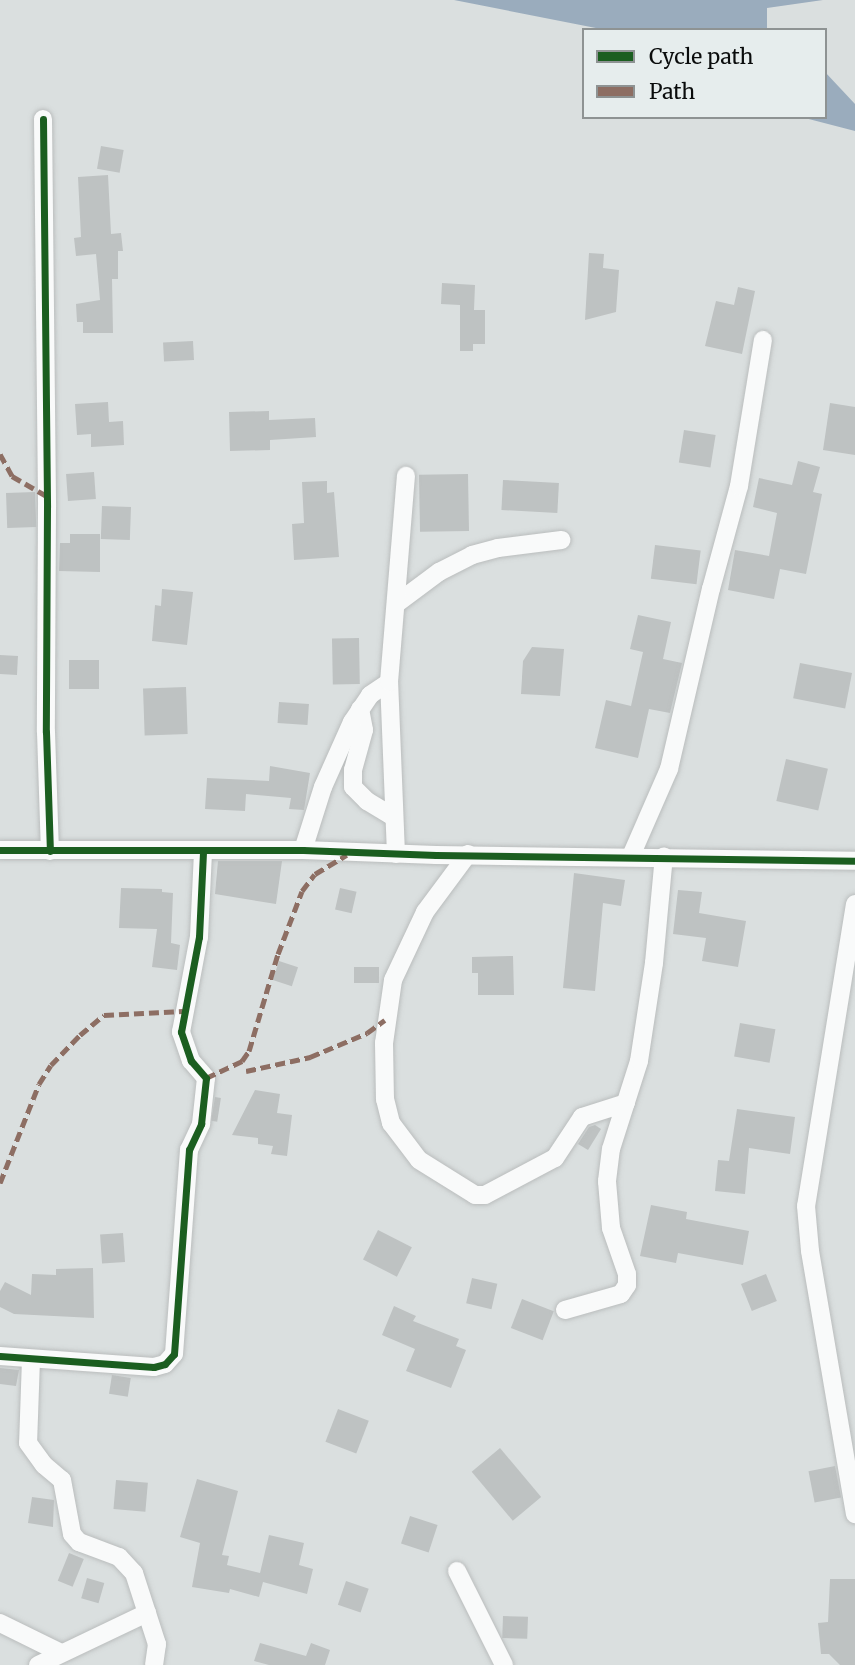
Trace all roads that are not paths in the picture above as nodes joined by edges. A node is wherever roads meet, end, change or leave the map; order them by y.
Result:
1 (43, 119) dead end
2 (763, 340) dead end
3 (406, 476) dead end
4 (561, 540) dead end
5 (396, 604) junction
6 (389, 682) junction
7 (360, 709) junction
8 (394, 817) junction
9 (0, 849) edge
10 (50, 850) junction
11 (303, 850) junction
12 (203, 852) junction
13 (396, 854) junction
14 (468, 855) junction
15 (631, 856) junction
16 (664, 856) junction
17 (855, 860) edge
18 (855, 904) edge
19 (626, 1103) junction
20 (565, 1310) dead end
21 (0, 1356) edge
22 (31, 1359) junction
23 (848, 1450) edge
24 (855, 1514) edge
25 (457, 1571) dead end
26 (147, 1613) junction
27 (0, 1623) edge
28 (59, 1653) junction
29 (38, 1665) edge
30 (154, 1665) edge
31 (504, 1665) edge

1 - 10 street
2 - 15 street
3 - 5 street
4 - 5 street
5 - 6 street
6 - 7 street
6 - 8 street
7 - 8 street
7 - 11 street
8 - 13 street
9 - 10 street
10 - 12 street
11 - 12 street
11 - 13 street
12 - 22 street
13 - 14 street
14 - 15 street
14 - 19 street
15 - 16 street
16 - 17 street
16 - 19 street
18 - 23 street
19 - 20 street
21 - 22 street
22 - 26 street
23 - 24 street
25 - 31 street
26 - 28 street
26 - 30 street
27 - 28 street
28 - 29 street

